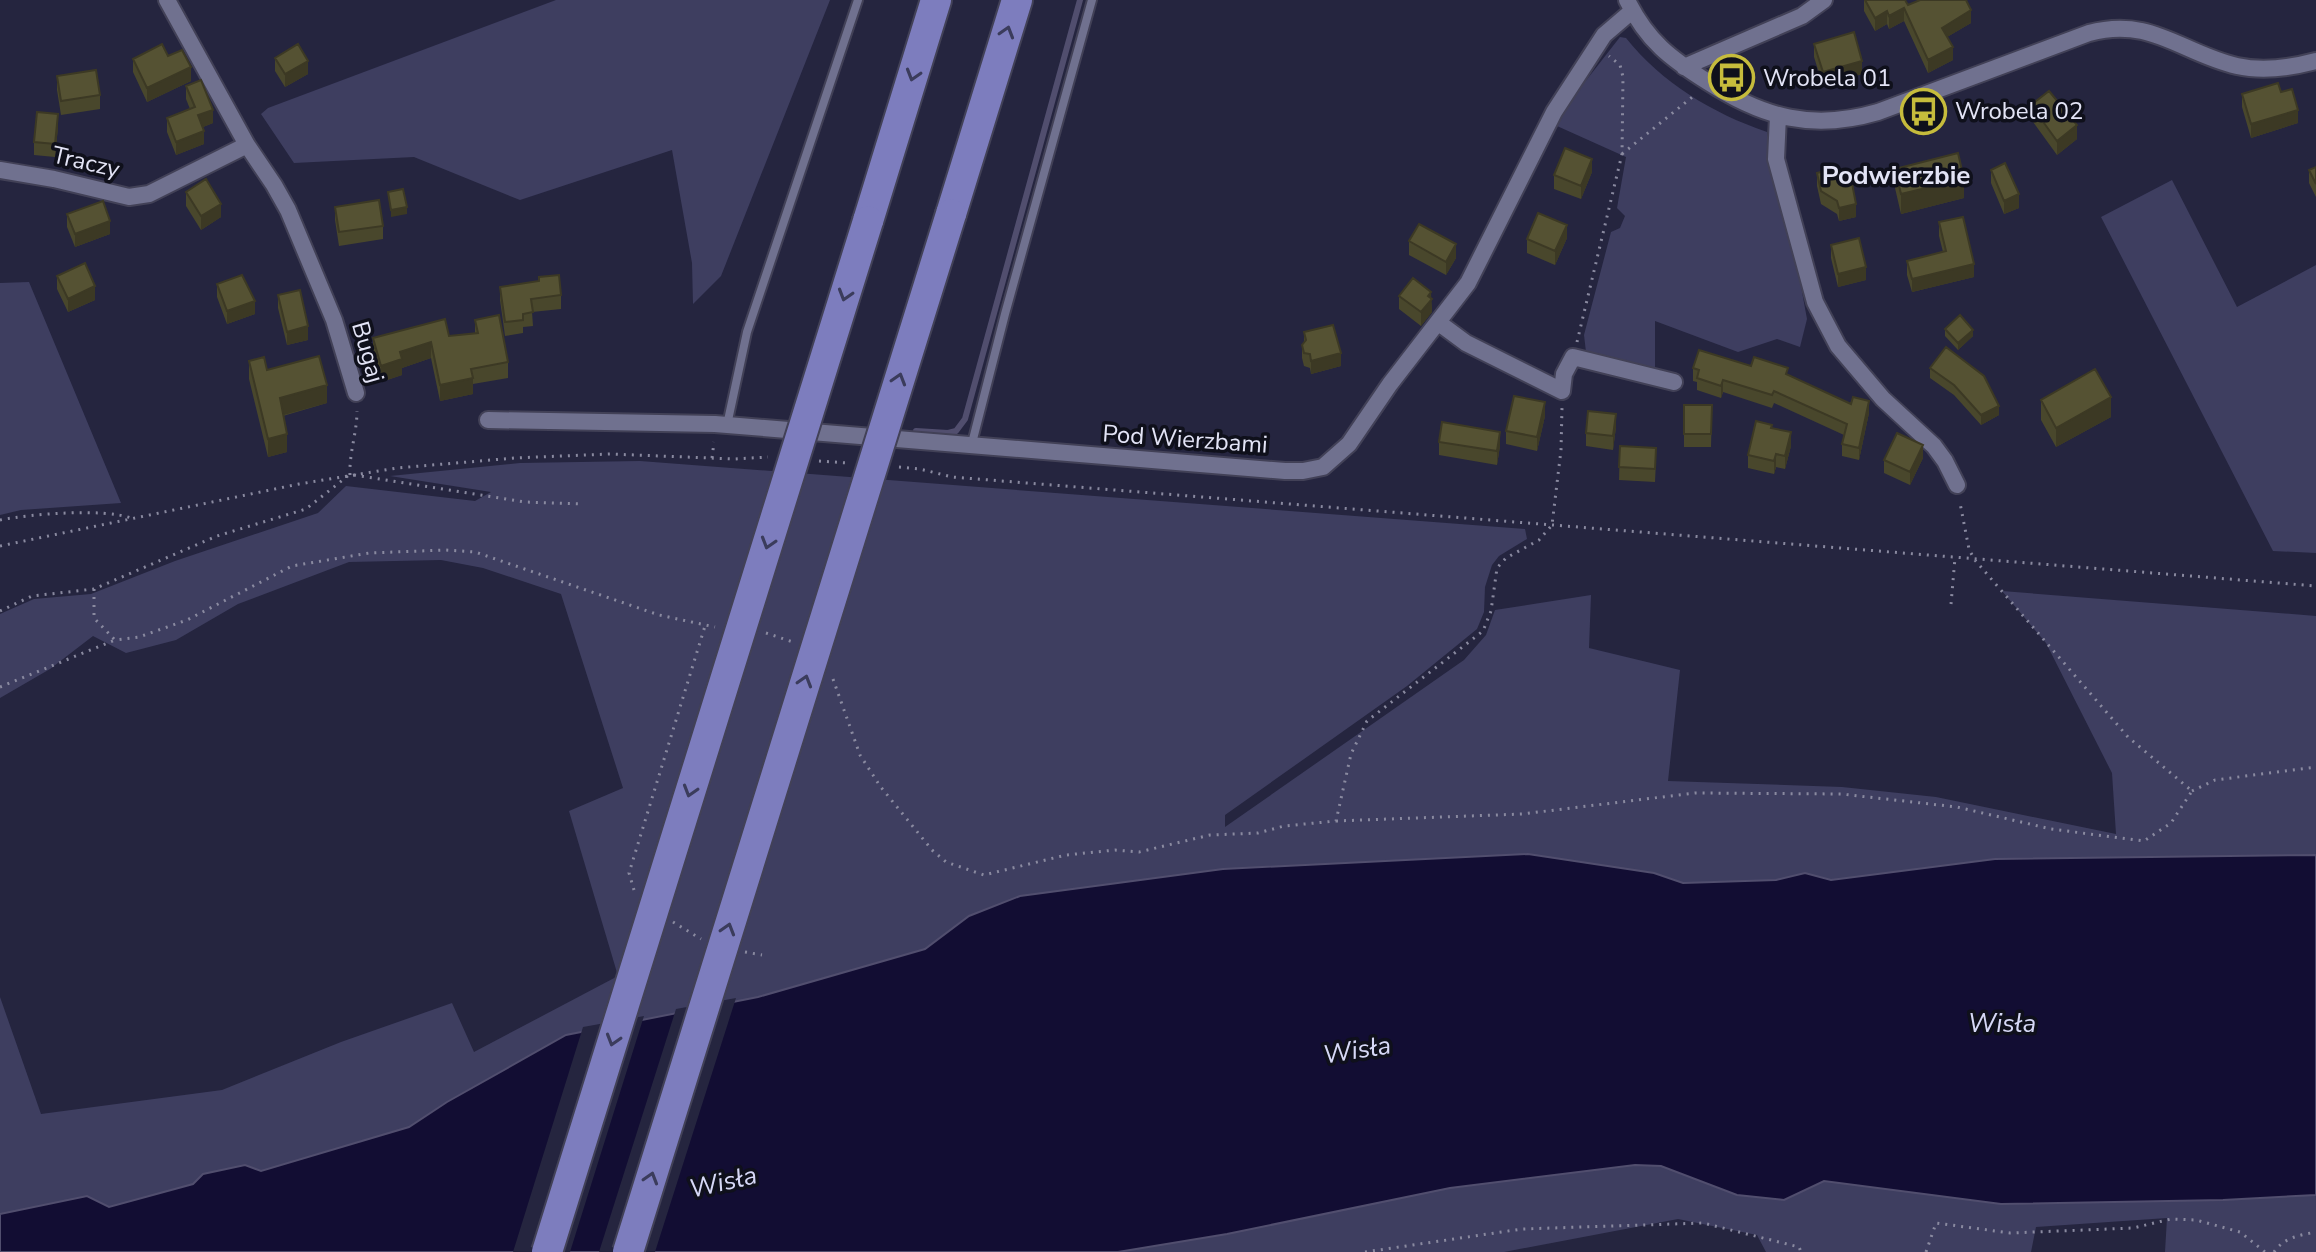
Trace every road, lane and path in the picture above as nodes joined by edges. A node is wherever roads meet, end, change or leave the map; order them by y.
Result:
1 (167, 0) edge
2 (858, 0) edge
3 (936, 0) edge
4 (1017, 0) edge
5 (1092, 0) edge
6 (1824, 0) edge
7 (1630, 5) edge
8 (1596, 48) junction
9 (2316, 61) edge
10 (1684, 67) junction
11 (1696, 94) dead end
12 (1778, 116) junction
13 (247, 145) junction
14 (1622, 154) junction
15 (0, 170) edge
16 (1439, 323) junction
17 (1573, 357) junction
18 (1674, 382) dead end
19 (1562, 391) junction
20 (356, 393) joint
21 (488, 420) dead end
22 (727, 425) junction
23 (971, 447) junction
24 (779, 458) dead end
25 (810, 460) dead end
26 (857, 464) dead end
27 (888, 466) dead end
28 (350, 475) junction
29 (1957, 485) joint
30 (582, 504) dead end
31 (133, 518) junction
32 (0, 520) edge
33 (1552, 525) junction
34 (0, 546) edge
35 (1955, 558) junction
36 (1974, 559) junction
37 (2316, 586) edge
38 (94, 589) junction
39 (1951, 604) dead end
40 (0, 611) edge
41 (720, 628) dead end
42 (767, 633) dead end
43 (115, 640) junction
44 (795, 643) dead end
45 (829, 673) dead end
46 (0, 687) edge
47 (2316, 767) edge
48 (2192, 791) junction
49 (1336, 821) junction
50 (2316, 1232) edge
51 (547, 1252) edge
52 (628, 1252) edge
53 (1365, 1252) edge
54 (1801, 1252) edge
55 (1926, 1252) edge
56 (2265, 1252) edge
57 (2274, 1252) edge

1 - 13 street, Bugaj
2 - 22 lane
3 -> 51 highway, bridge
52 -> 4 highway, bridge
5 - 23 lane
6 - 10 street
7 - 8 street, Pod Wierzbami
7 - 10 street
8 - 14 path
8 - 16 street, Pod Wierzbami
9 - 12 street
10 - 12 street
11 - 14 path
12 - 29 street
13 - 15 street, Traczy
13 - 20 street, Bugaj
14 - 17 path
16 - 19 street
16 - 23 street, Pod Wierzbami
17 - 18 street
17 - 19 street
19 - 33 path
20 - 28 path, Bugaj
21 - 22 street, Pod Wierzbami
22 - 23 street, Pod Wierzbami
24 - 28 path
25 - 26 path
27 - 33 path
28 - 30 path
28 - 31 path
28 - 38 path
29 - 36 path
31 - 32 path
31 - 34 path
33 - 35 path
33 - 49 path
35 - 36 path
35 - 39 path
36 - 37 path
36 - 48 path
38 - 40 path
38 - 43 path
41 - 43 path
42 - 44 path
43 - 46 path
45 - 49 path
47 - 48 path
48 - 49 path
50 - 57 path
53 - 54 path
55 - 56 path

